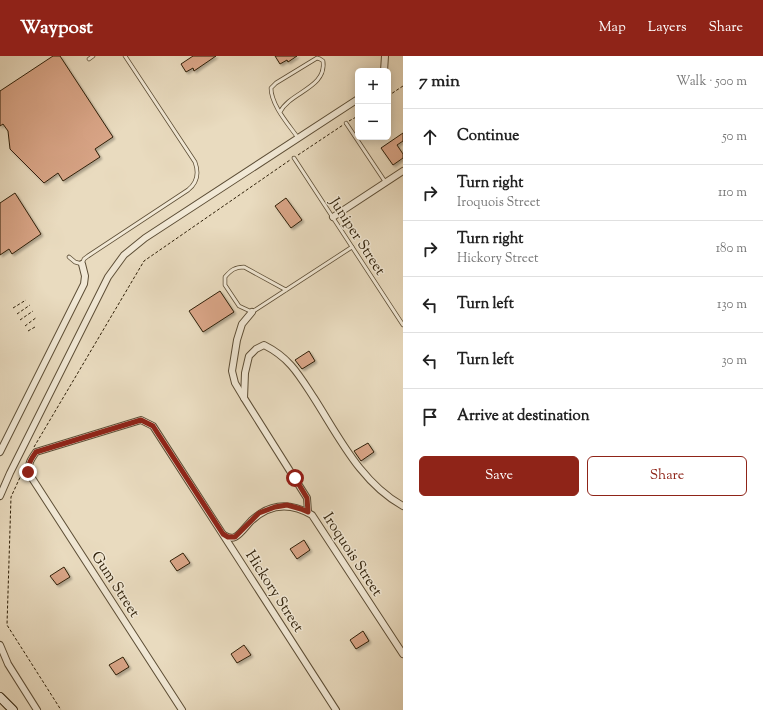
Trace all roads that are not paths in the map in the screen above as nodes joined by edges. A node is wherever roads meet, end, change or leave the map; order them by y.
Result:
1 (93, 56) edge
2 (125, 56) edge
3 (385, 56) edge
4 (89, 59) dead end
5 (384, 68) edge
6 (355, 101) edge
7 (280, 112) junction
8 (346, 123) road end
9 (298, 138) junction
10 (294, 158) road end
11 (403, 171) edge
12 (386, 183) junction
13 (333, 217) junction
14 (352, 247) junction
15 (69, 257) dead end
16 (82, 264) junction
17 (286, 290) junction
18 (252, 312) junction
19 (403, 326) edge
20 (244, 398) junction
21 (0, 452) edge
22 (26, 471) joint
23 (0, 496) edge
24 (403, 506) edge
25 (308, 512) junction
26 (223, 534) junction
27 (0, 645) edge
28 (403, 654) edge
29 (0, 697) edge
30 (13, 710) edge
31 (37, 710) edge
32 (182, 710) edge
33 (336, 710) edge

1 - 4 lane
2 - 16 lane
3 - 5 street
6 - 9 street
7 - 7 lane
7 - 9 lane
8 - 12 lane
9 - 23 street
10 - 13 lane, Juniper Street
11 - 12 street
12 - 13 street
13 - 14 lane, Juniper Street
14 - 17 lane
14 - 19 lane, Juniper Street
15 - 16 lane
16 - 21 street
17 - 18 lane
17 - 18 lane
18 - 20 street
20 - 24 street
20 - 25 street
22 - 26 street, Hickory Street
22 - 32 street, Gum Street
25 - 26 street, Iroquois Street
25 - 28 street, Iroquois Street
26 - 33 street, Hickory Street
27 - 31 street
29 - 30 main road

